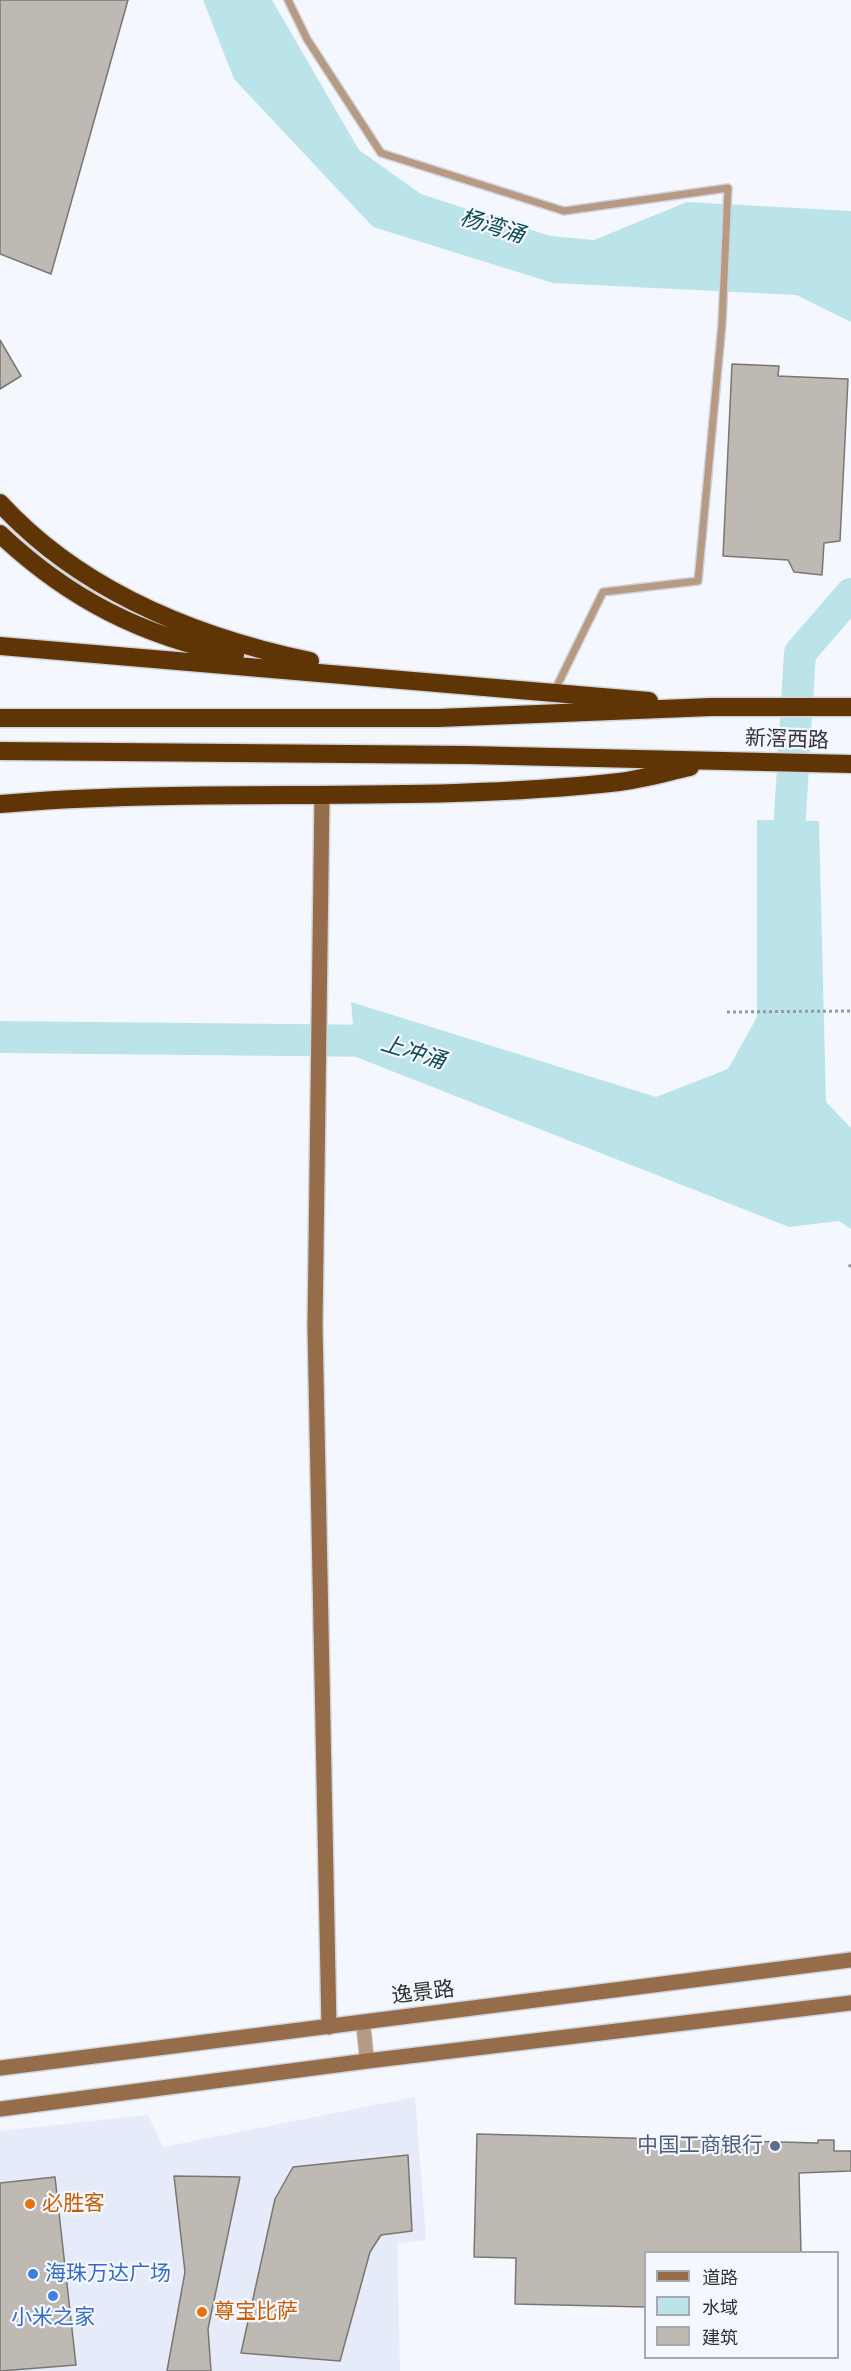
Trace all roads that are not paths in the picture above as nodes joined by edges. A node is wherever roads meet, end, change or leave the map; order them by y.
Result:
1 (288, 0) edge
2 (0, 503) edge
3 (0, 534) edge
4 (0, 646) edge
5 (379, 676) junction
6 (554, 692) junction
7 (711, 707) junction
8 (851, 707) edge
9 (0, 718) edge
10 (0, 751) edge
11 (721, 761) junction
12 (851, 764) edge
13 (322, 794) junction
14 (0, 805) edge
15 (851, 1960) edge
16 (851, 2003) edge
17 (363, 2022) junction
18 (330, 2026) junction
19 (367, 2061) junction
20 (0, 2068) edge
21 (0, 2109) edge

1 - 6 lane
2 - 5 highway
3 - 5 highway
4 - 5 highway
5 - 6 highway
6 - 7 highway
7 - 8 highway
7 - 9 highway
10 - 11 highway
11 - 12 highway, 新滘西路
11 - 13 highway
13 - 14 highway
13 - 18 main road
15 - 17 main road, 逸景路
16 - 19 main road
17 - 18 main road, 逸景路
17 - 19 street
18 - 20 main road, 逸景路
19 - 21 main road

